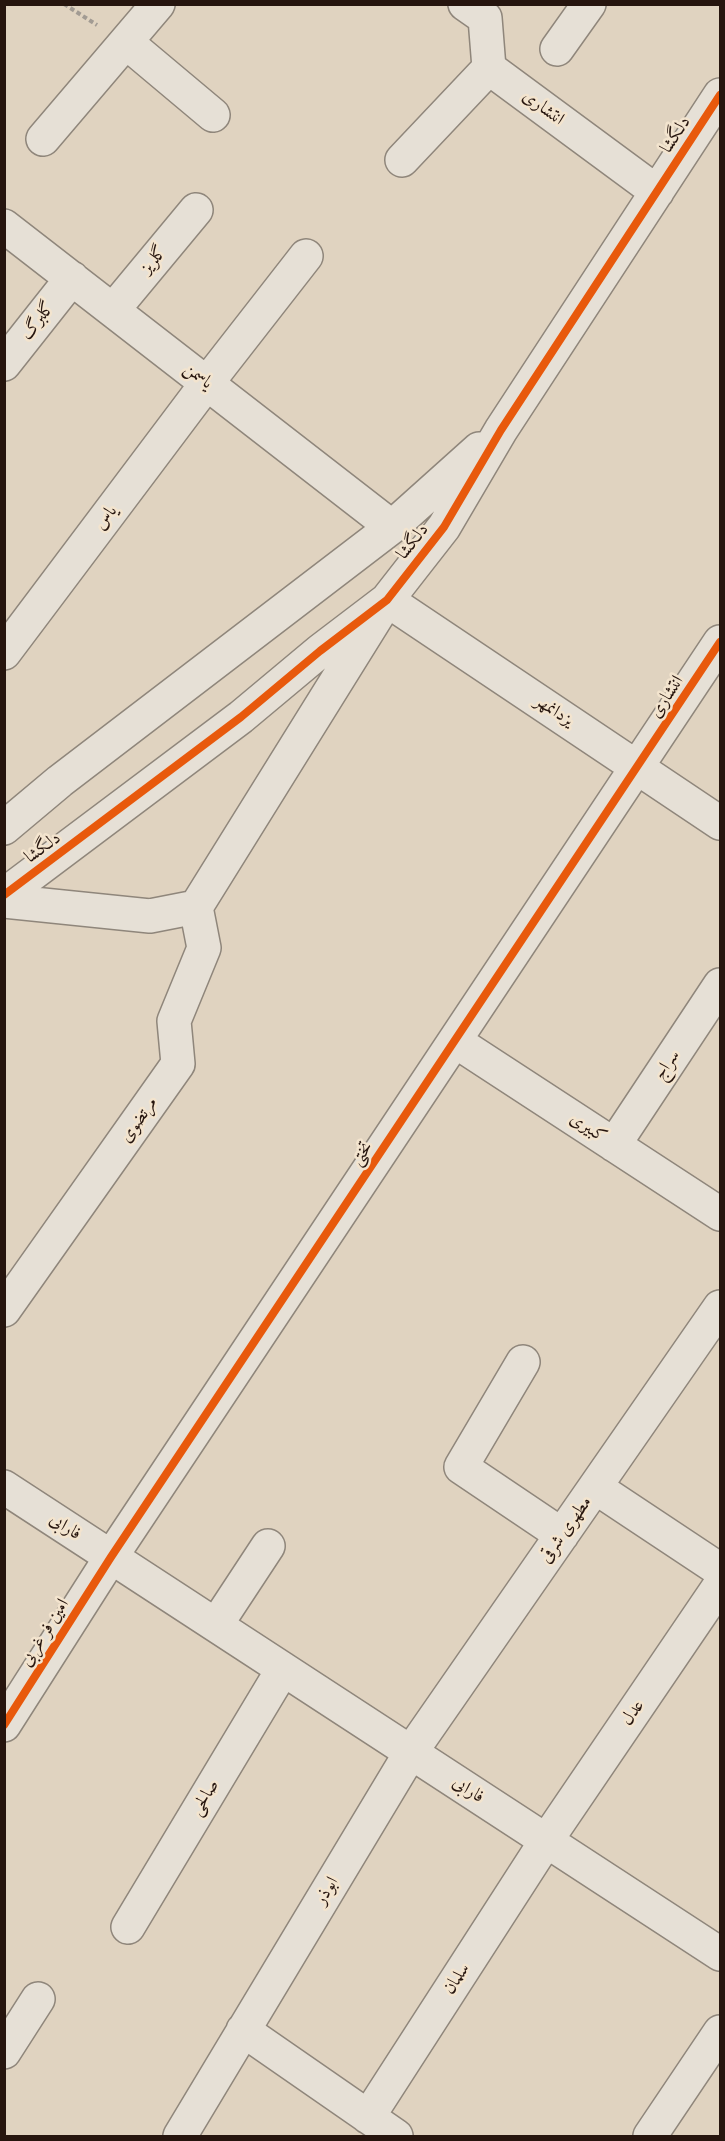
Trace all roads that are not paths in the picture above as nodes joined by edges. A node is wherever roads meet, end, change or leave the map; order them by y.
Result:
1 (158, 4) edge
2 (465, 4) edge
3 (589, 4) edge
4 (126, 42) junction
5 (557, 49) dead end
6 (489, 68) junction
7 (720, 95) edge
8 (213, 115) dead end
9 (43, 139) dead end
10 (402, 160) dead end
11 (657, 192) junction
12 (196, 210) dead end
13 (4, 226) edge
14 (306, 256) dead end
15 (72, 278) junction
16 (113, 310) junction
17 (4, 363) edge
18 (207, 383) junction
19 (501, 430) junction
20 (392, 527) junction
21 (387, 600) junction
22 (720, 642) edge
23 (4, 653) edge
24 (638, 768) junction
25 (720, 823) edge
26 (4, 828) edge
27 (4, 895) edge
28 (4, 901) edge
29 (195, 907) junction
30 (720, 985) edge
31 (455, 1041) junction
32 (614, 1145) junction
33 (720, 1215) edge
34 (720, 1307) edge
35 (4, 1310) edge
36 (523, 1362) dead end
37 (4, 1487) edge
38 (596, 1487) junction
39 (562, 1535) junction
40 (268, 1546) dead end
41 (111, 1557) junction
42 (720, 1570) edge
43 (720, 1585) edge
44 (216, 1625) junction
45 (283, 1669) junction
46 (4, 1725) edge
47 (411, 1752) junction
48 (546, 1841) junction
49 (128, 1927) dead end
50 (720, 1954) edge
51 (38, 1999) dead end
52 (243, 2030) junction
53 (720, 2032) edge
54 (4, 2052) edge
55 (369, 2117) junction
56 (180, 2136) edge
57 (396, 2136) edge
58 (650, 2136) edge

1 - 4 street
2 - 6 street
3 - 5 street
4 - 8 street
4 - 9 street
6 - 10 street
6 - 11 street, انتشاری
7 - 11 street, دلگشا
11 - 19 street, دلگشا
12 - 16 street, گلریز
13 - 15 street, یاسمن
14 - 18 street, یاس
15 - 16 street, یاسمن
15 - 17 street, گلبرگ
16 - 18 street, یاسمن
18 - 20 street, یاسمن
18 - 23 street, یاس
19 - 20 street, دلگشا
19 - 21 street, دلگشا
20 - 26 street, دلگشا
21 - 24 street, یزدانمهر
21 - 27 street, دلگشا
21 - 29 street
22 - 24 street, انتشاری
24 - 25 street, یزدانمهر
24 - 31 street, تختی
28 - 29 street
29 - 35 street, مرتضوی
30 - 32 street, سراج
31 - 32 street, کبیری
31 - 41 street, تختی
32 - 33 street, کبیری
34 - 38 street, مطهری شرقی
36 - 39 street
37 - 41 street, فارابی
38 - 39 street, مطهری شرقی
38 - 42 street
39 - 47 street, مطهری شرقی
40 - 44 street
41 - 44 street, فارابی
41 - 46 street, امین فر غربی
43 - 48 street, عدل
44 - 45 street, فارابی
45 - 47 street, فارابی
45 - 49 street, صالحی
47 - 48 street, فارابی
47 - 52 street, ابوذر
48 - 50 street, فارابی
48 - 55 street, سلمان
51 - 54 street
52 - 55 street
52 - 56 street, ابوذر
53 - 58 street
55 - 57 street

